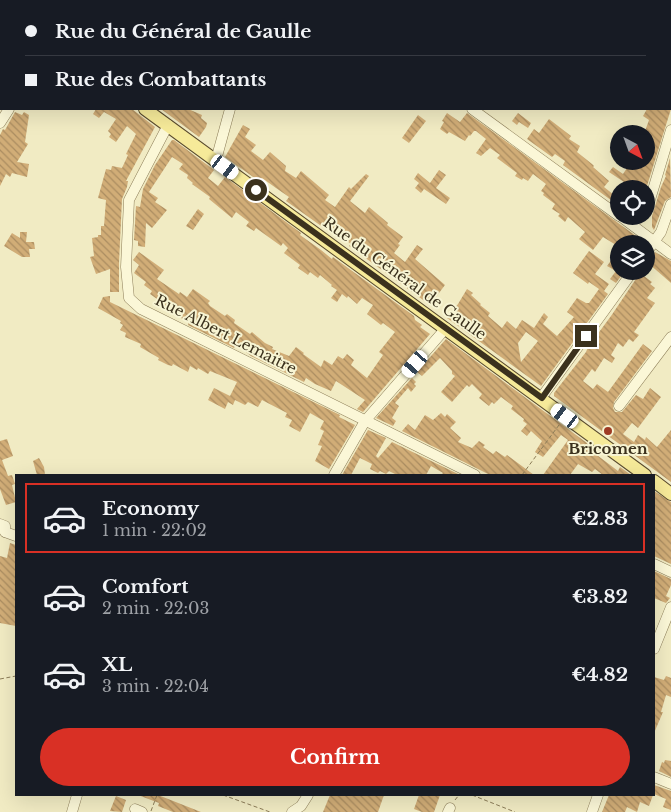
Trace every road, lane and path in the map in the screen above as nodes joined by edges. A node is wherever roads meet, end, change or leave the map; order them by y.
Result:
1 (9, 110) edge
2 (147, 110) edge
3 (230, 110) edge
4 (473, 110) edge
5 (0, 123) edge
6 (168, 125) junction
7 (671, 130) edge
8 (216, 160) junction
9 (655, 184) edge
10 (671, 204) edge
11 (610, 209) edge
12 (631, 225) edge
13 (643, 225) edge
14 (641, 232) junction
15 (645, 235) edge
16 (655, 241) edge
17 (655, 243) edge
18 (671, 254) edge
19 (627, 280) edge
20 (446, 328) junction
21 (671, 337) edge
22 (542, 398) junction
23 (619, 406) dead end
24 (565, 416) junction
25 (365, 421) junction
26 (335, 474) edge
27 (473, 474) edge
28 (523, 474) edge
29 (645, 474) edge
30 (655, 482) edge
31 (671, 494) edge
32 (2, 530) edge
33 (15, 536) edge
34 (655, 564) edge
35 (671, 572) edge
36 (671, 607) edge
37 (655, 647) edge
38 (15, 676) edge
39 (0, 679) edge
40 (655, 777) edge
41 (671, 784) edge
42 (77, 796) edge
43 (157, 796) edge
44 (226, 796) edge
45 (307, 796) edge
46 (475, 796) edge
47 (598, 796) edge
48 (72, 812) edge
49 (150, 812) edge
50 (270, 812) edge
51 (292, 812) edge
52 (515, 812) edge
53 (592, 812) edge

1 - 5 street
2 - 6 main road, Rue du Général de Gaulle
3 - 8 street
4 - 11 street
6 - 8 main road, Rue du Général de Gaulle
6 - 25 street, Rue Albert Lemaitre
7 - 9 street
8 - 20 main road, Rue du Général de Gaulle
10 - 16 street
12 - 14 street
13 - 14 street
14 - 15 street
17 - 18 street
19 - 22 street
20 - 22 main road, Rue du Général de Gaulle
20 - 25 street
21 - 23 street
22 - 24 main road, Rue du Général de Gaulle
24 - 28 path
24 - 29 main road, Rue du Général de Gaulle
25 - 26 street
25 - 27 street, Rue Albert Lemaitre
30 - 31 main road
32 - 33 street
34 - 35 street
36 - 37 street
38 - 39 path
40 - 41 street
42 - 48 street
43 - 49 path
44 - 50 path
45 - 51 street
46 - 52 path
47 - 53 street

